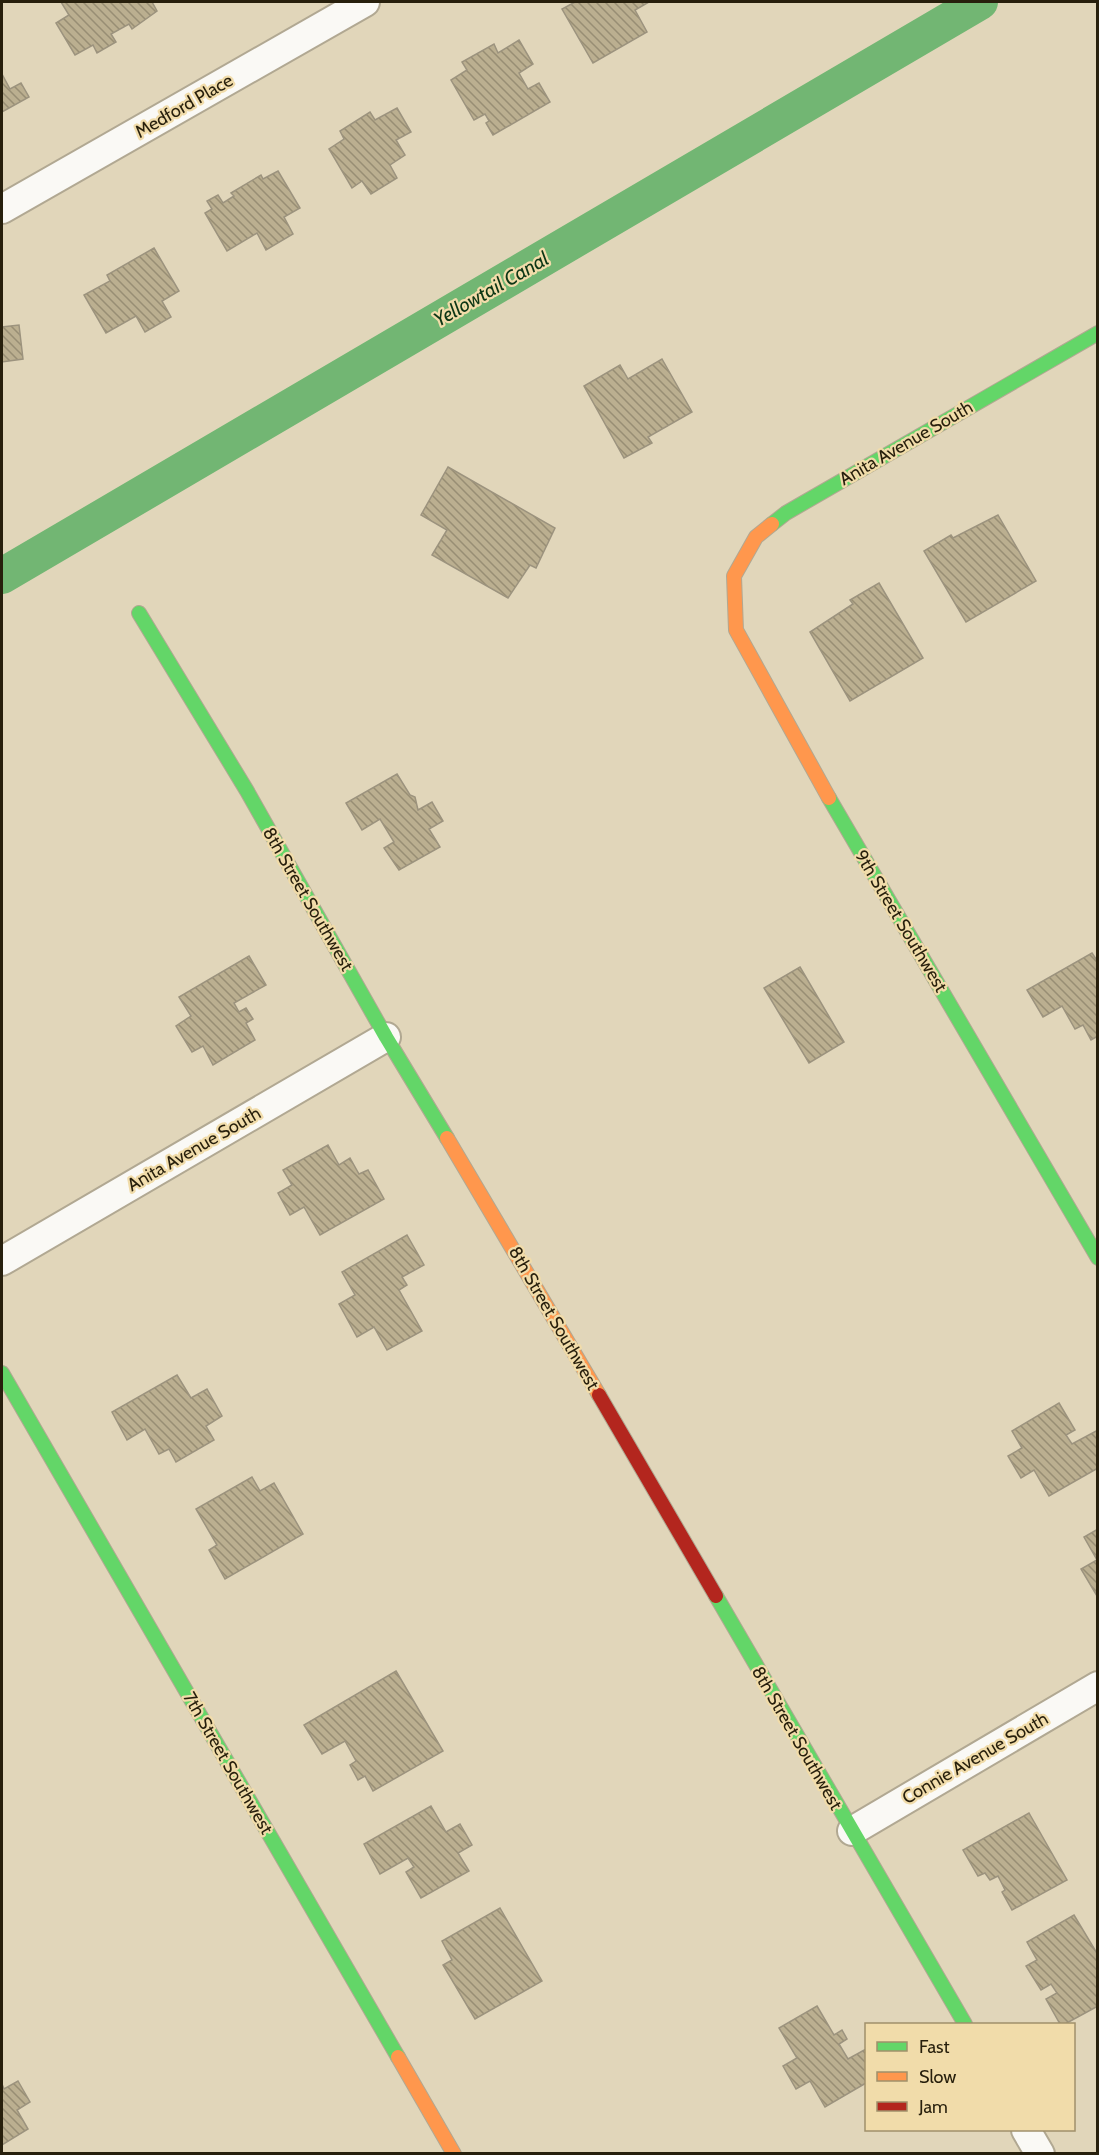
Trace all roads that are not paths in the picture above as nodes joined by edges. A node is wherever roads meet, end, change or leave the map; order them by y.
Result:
1 (365, 2) edge
2 (2, 209) edge
3 (1098, 333) edge
4 (734, 576) joint
5 (139, 613) dead end
6 (386, 1037) junction
7 (1098, 1258) edge
8 (2, 1261) edge
9 (2, 1372) edge
10 (1098, 1686) edge
11 (852, 1831) junction
12 (964, 2023) edge
13 (1027, 2131) edge
14 (454, 2154) edge
15 (1040, 2154) edge

1 - 2 street, Medford Place
3 - 4 street, Anita Avenue South
4 - 7 street, 9th Street Southwest
5 - 6 street, 8th Street Southwest
6 - 8 street, Anita Avenue South
6 - 11 street, 8th Street Southwest
9 - 14 street, 7th Street Southwest
10 - 11 street, Connie Avenue South
11 - 12 street, 8th Street Southwest
13 - 15 street

